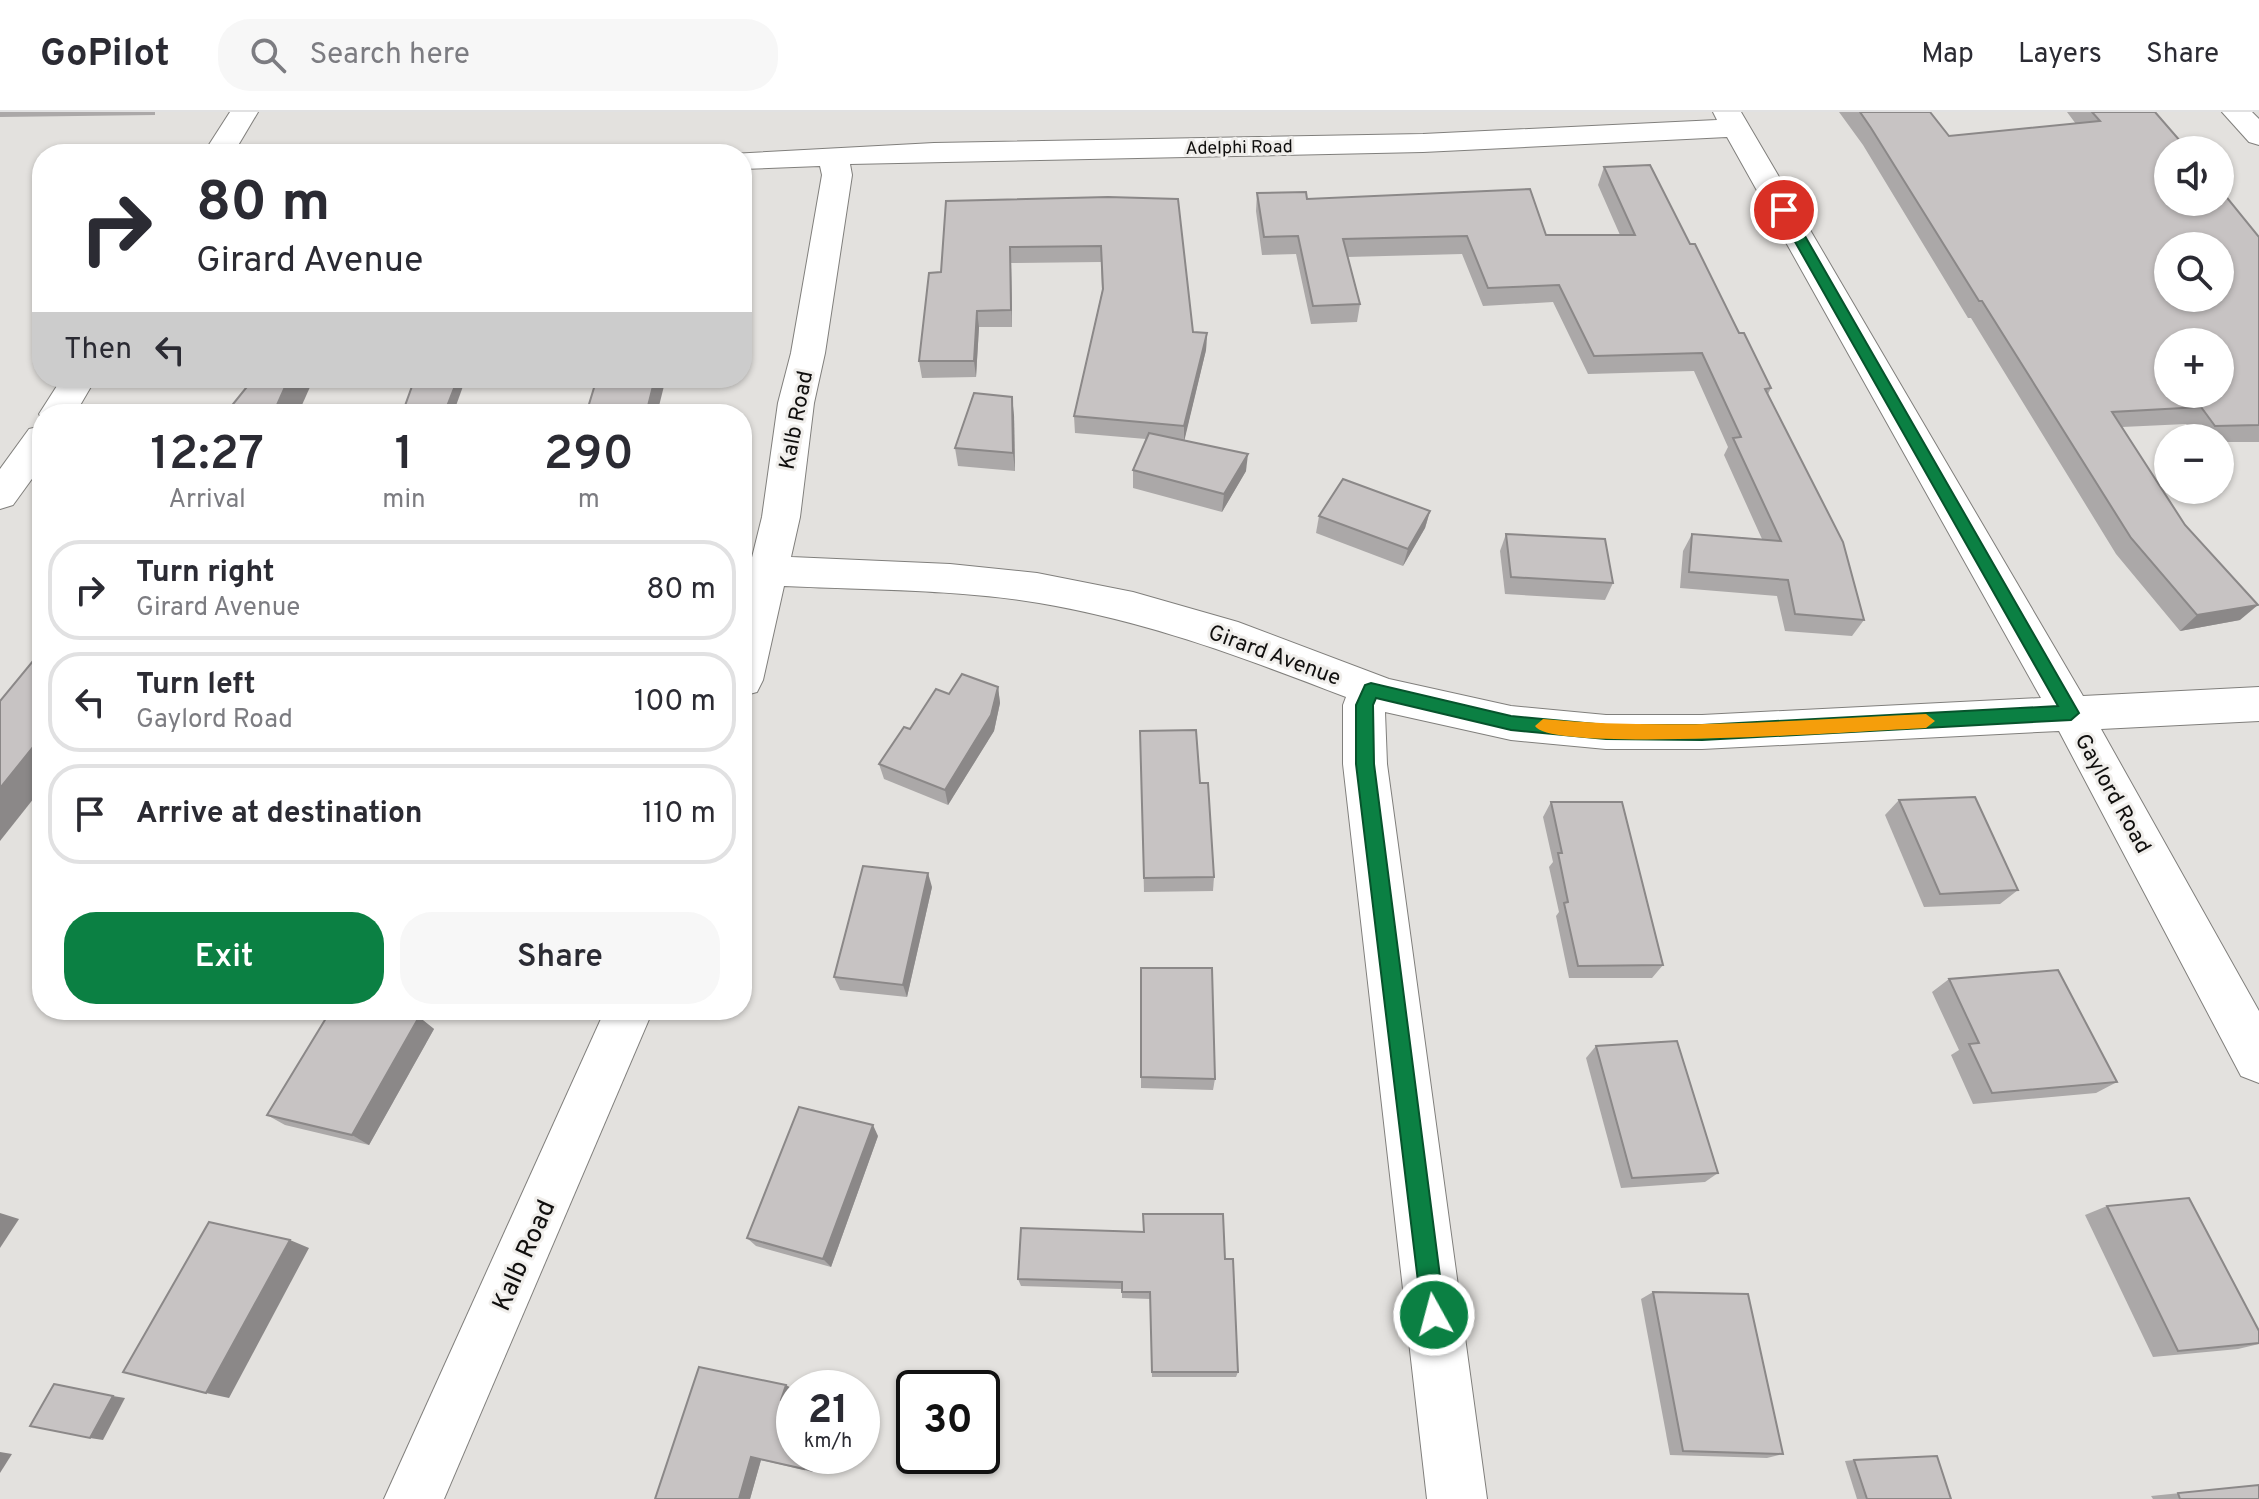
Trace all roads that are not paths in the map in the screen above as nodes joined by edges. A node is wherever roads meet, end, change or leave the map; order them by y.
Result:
1 (244, 112) edge
2 (2236, 112) edge
3 (1732, 120) edge
4 (2259, 136) edge
5 (224, 144) edge
6 (834, 158) junction
7 (752, 160) edge
8 (32, 452) edge
9 (0, 496) edge
10 (769, 571) junction
11 (752, 640) edge
12 (1371, 689) junction
13 (2259, 704) edge
14 (2071, 713) junction
15 (625, 1020) edge
16 (2259, 1059) edge
17 (414, 1499) edge
18 (1457, 1499) edge

1 - 5 street
2 - 4 street
3 - 6 street, Adelphi Road
3 - 14 street, Gaylord Road
6 - 7 street, Adelphi Road
6 - 10 street, Kalb Road
8 - 9 street
10 - 11 street, Kalb Road
10 - 12 street, Girard Avenue
12 - 14 street, Girard Avenue
12 - 18 street
13 - 14 street, Girard Avenue
14 - 16 street, Gaylord Road
15 - 17 street, Kalb Road

